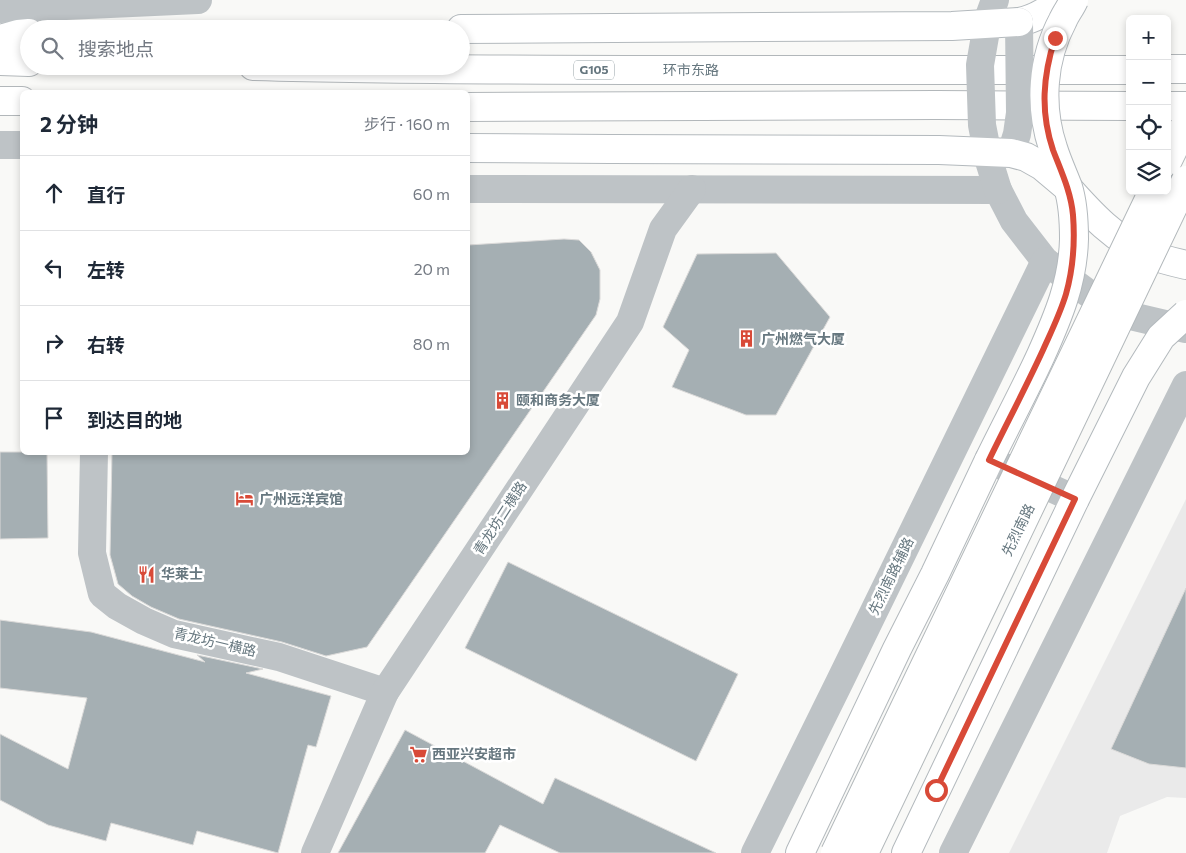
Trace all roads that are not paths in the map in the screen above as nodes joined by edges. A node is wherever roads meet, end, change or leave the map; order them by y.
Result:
1 (198, 0) edge
2 (995, 0) edge
3 (1060, 0) edge
4 (1074, 0) edge
5 (95, 3) edge
6 (0, 9) edge
7 (52, 20) edge
8 (1019, 22) junction
9 (470, 29) edge
10 (0, 61) edge
11 (20, 62) edge
12 (1171, 69) edge
13 (1186, 69) edge
14 (470, 70) edge
15 (1126, 70) edge
16 (0, 102) edge
17 (20, 102) edge
18 (1126, 106) edge
19 (1171, 106) edge
20 (1186, 106) edge
21 (470, 107) edge
22 (1186, 123) edge
23 (0, 145) edge
24 (20, 145) edge
25 (470, 148) edge
26 (1011, 152) junction
27 (1171, 154) edge
28 (1186, 180) edge
29 (1068, 188) junction
30 (470, 189) edge
31 (692, 189) junction
32 (998, 190) junction
33 (1152, 195) edge
34 (1045, 260) junction
35 (1186, 265) edge
36 (1186, 314) edge
37 (1186, 329) edge
38 (1186, 385) edge
39 (94, 455) edge
40 (989, 460) junction
41 (1075, 499) junction
42 (386, 692) junction
43 (315, 853) edge
44 (755, 853) edge
45 (800, 853) edge
46 (835, 853) edge
47 (864, 853) edge
48 (906, 853) edge
49 (953, 853) edge

1 - 5 street
2 - 32 street, bridge
3 - 8 main road
4 - 29 main road, bridge
5 - 6 street
5 - 7 street
8 - 9 main road, bridge
8 - 26 street, bridge
10 - 11 main road
12 - 13 main road
14 - 15 main road, 环市东路 / G105
16 - 17 main road
18 - 21 main road
19 - 20 main road
22 - 27 main road
23 - 24 street
25 - 26 main road, bridge
26 - 29 main road, bridge
28 - 47 main road, 先烈南路, bridge
29 - 35 main road, bridge
29 - 40 main road, bridge
30 - 31 street
31 - 32 street
31 - 42 street, 青龙坊二横路
32 - 34 street
33 - 46 main road, 先烈南路, bridge
34 - 37 street, bridge
34 - 44 street, 先烈南路辅路
36 - 41 main road, bridge
38 - 49 street
39 - 42 street, 青龙坊一横路
40 - 41 street, bridge
40 - 45 main road
41 - 48 main road
42 - 43 street, 青龙坊二横路

